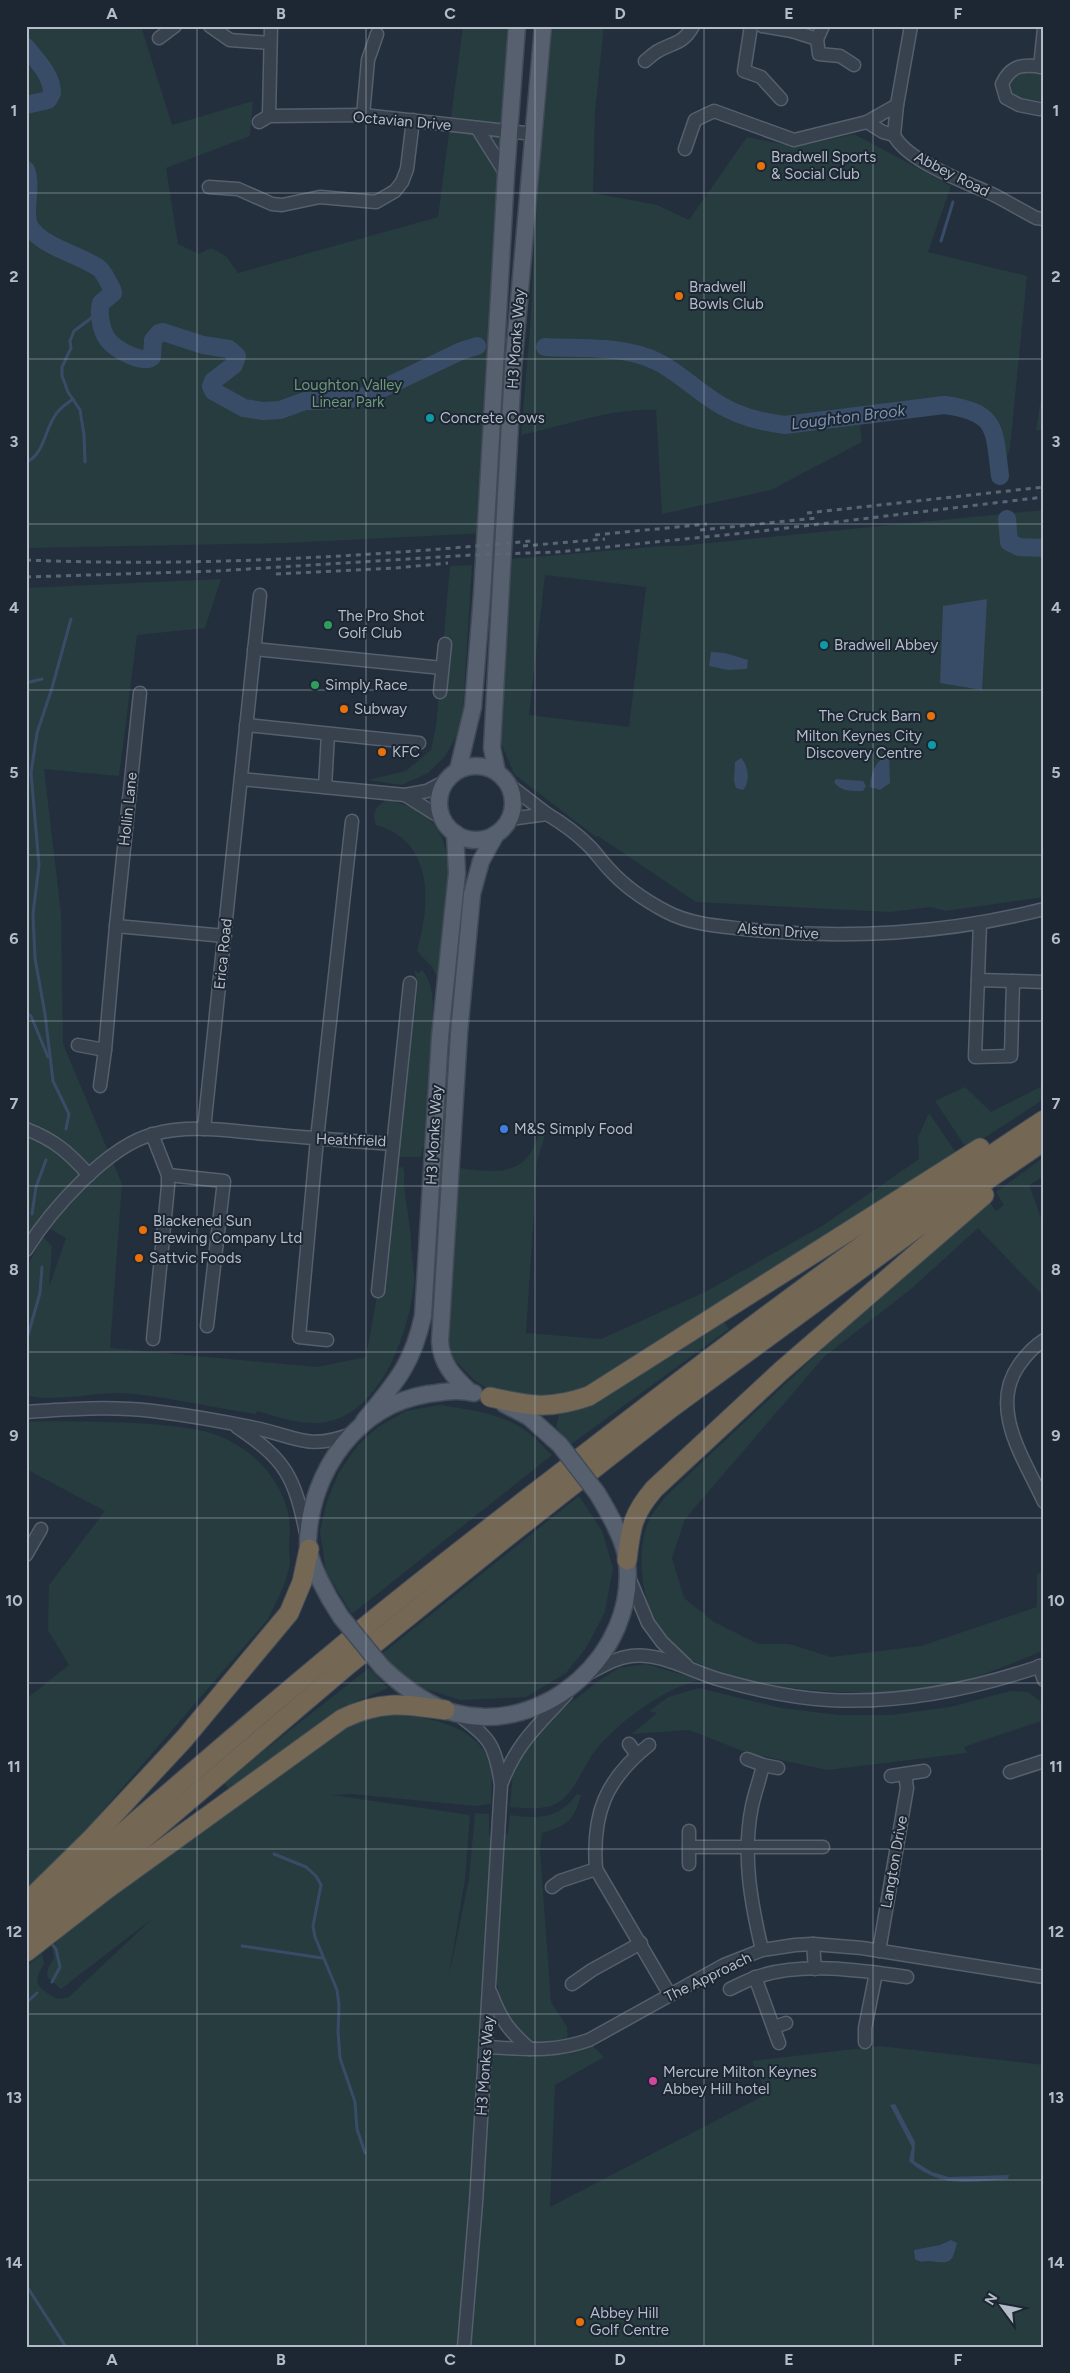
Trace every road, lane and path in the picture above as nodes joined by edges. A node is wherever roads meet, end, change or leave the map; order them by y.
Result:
1 (175, 26) edge
2 (210, 26) edge
3 (271, 26) edge
4 (517, 26) edge
5 (693, 26) edge
6 (751, 26) edge
7 (762, 26) edge
8 (823, 26) edge
9 (912, 26) edge
10 (543, 27) edge
11 (793, 28) edge
12 (1044, 30) edge
13 (377, 34) dead end
14 (159, 38) dead end
15 (817, 39) junction
16 (270, 44) junction
17 (645, 61) dead end
18 (854, 65) dead end
19 (1042, 67) edge
20 (781, 100) dead end
21 (897, 105) junction
22 (1040, 109) dead end
23 (363, 115) junction
24 (413, 120) junction
25 (866, 122) junction
26 (477, 128) junction
27 (508, 132) junction
28 (534, 134) junction
29 (894, 135) junction
30 (685, 149) dead end
31 (506, 174) junction
32 (209, 188) dead end
33 (1044, 219) edge
34 (260, 595) dead end
35 (444, 644) dead end
36 (254, 649) junction
37 (442, 668) junction
38 (440, 692) dead end
39 (140, 693) dead end
40 (246, 725) junction
41 (328, 734) junction
42 (419, 742) dead end
43 (452, 776) junction
44 (503, 778) junction
45 (241, 779) junction
46 (325, 787) junction
47 (405, 795) junction
48 (548, 814) junction
49 (443, 819) junction
50 (510, 819) junction
51 (352, 822) dead end
52 (455, 833) junction
53 (496, 834) junction
54 (1044, 909) edge
55 (980, 923) junction
56 (116, 926) junction
57 (225, 936) junction
58 (978, 980) junction
59 (1013, 981) junction
60 (1044, 982) edge
61 (410, 983) dead end
62 (78, 1045) dead end
63 (105, 1050) junction
64 (100, 1086) dead end
65 (1044, 1108) edge
66 (1044, 1120) edge
67 (26, 1129) edge
68 (204, 1129) junction
69 (152, 1134) junction
70 (317, 1139) junction
71 (1044, 1141) edge
72 (393, 1144) junction
73 (1044, 1147) edge
74 (89, 1175) junction
75 (168, 1175) junction
76 (26, 1250) edge
77 (378, 1292) dead end
78 (207, 1326) dead end
79 (153, 1339) dead end
80 (327, 1340) dead end
81 (1044, 1340) edge
82 (470, 1392) junction
83 (490, 1397) junction
84 (28, 1412) edge
85 (364, 1421) junction
86 (233, 1425) junction
87 (351, 1434) junction
88 (1044, 1502) edge
89 (41, 1529) dead end
90 (309, 1545) junction
91 (26, 1555) edge
92 (627, 1567) junction
93 (1041, 1666) edge
94 (690, 1669) junction
95 (583, 1678) junction
96 (1044, 1680) edge
97 (450, 1711) junction
98 (629, 1744) dead end
99 (650, 1745) dead end
100 (638, 1755) junction
101 (747, 1759) dead end
102 (1044, 1761) edge
103 (763, 1765) junction
104 (778, 1768) dead end
105 (924, 1771) dead end
106 (1010, 1772) dead end
107 (905, 1774) junction
108 (891, 1776) dead end
109 (501, 1789) junction
110 (689, 1831) dead end
111 (689, 1847) junction
112 (747, 1848) junction
113 (823, 1848) dead end
114 (689, 1864) dead end
115 (596, 1869) junction
116 (552, 1887) dead end
117 (36, 1914) edge
118 (641, 1943) junction
119 (813, 1944) junction
120 (27, 1947) edge
121 (762, 1950) junction
122 (879, 1951) junction
123 (815, 1969) junction
124 (876, 1972) junction
125 (755, 1977) junction
126 (907, 1977) dead end
127 (1044, 1977) edge
128 (572, 1984) dead end
129 (490, 1989) junction
130 (730, 1989) dead end
131 (670, 1995) junction
132 (786, 2023) dead end
133 (774, 2027) junction
134 (866, 2042) dead end
135 (779, 2043) dead end
136 (486, 2047) junction
137 (530, 2049) junction
138 (464, 2347) edge

1 - 14 street
2 - 16 street
3 - 16 street
4 - 27 main road, H3 Monks Way
5 - 17 street
6 - 20 street
7 - 11 street
8 - 15 street
9 - 21 street
10 - 28 main road, H3 Monks Way
11 - 15 street
12 - 19 street
13 - 23 street
15 - 18 street
16 - 23 street, Octavian Drive
19 - 22 street
21 - 25 street
21 - 29 street
23 - 24 street, Octavian Drive
24 - 26 street, Octavian Drive
24 - 32 street
25 - 29 street, Abbey Road
25 - 30 street
26 - 27 street, Octavian Drive
26 - 31 street
27 - 28 street, Octavian Drive
27 - 31 main road, H3 Monks Way
28 - 44 main road, H3 Monks Way
29 - 33 street, Abbey Road
31 - 43 main road, H3 Monks Way
34 - 36 street, Erica Road
35 - 37 street
36 - 37 street
36 - 40 street, Erica Road
37 - 38 street
39 - 56 street, Hollin Lane
40 - 41 street
40 - 45 street, Erica Road
41 - 42 street
41 - 46 street
43 - 44 main road
43 - 47 street
43 - 49 main road
44 - 48 street, Alston Drive
44 - 50 main road
45 - 46 street
45 - 57 street, Erica Road
46 - 47 street
47 - 49 street
48 - 50 street
48 - 55 street, Alston Drive
49 - 52 main road
50 - 53 main road
51 - 70 street
52 - 53 main road
52 - 85 main road, H3 Monks Way
53 - 82 main road, H3 Monks Way
54 - 55 street, Alston Drive
55 - 58 street
56 - 57 street
56 - 63 street, Hollin Lane
57 - 68 street, Erica Road
58 - 59 street
58 - 59 street
59 - 60 street
61 - 72 street, Heathfield
62 - 63 street
63 - 64 street, Hollin Lane
65 - 83 highway
66 - 117 highway
67 - 74 street
68 - 69 street, Heathfield
68 - 70 street, Heathfield
69 - 74 street, Heathfield
69 - 75 street
70 - 72 street, Heathfield
70 - 80 street
71 - 117 highway
72 - 77 street
73 - 92 highway
74 - 76 street, Heathfield
75 - 78 street
75 - 79 street
81 - 88 street
82 - 83 main road
82 - 85 main road
83 - 92 main road, bridge
84 - 86 street
85 - 87 main road
86 - 87 street
86 - 90 street
87 - 90 main road
89 - 91 street
90 - 97 main road, bridge
90 - 117 highway
92 - 94 street
92 - 95 main road
93 - 94 street, H3 Monks Way
93 - 96 street
94 - 95 street, H3 Monks Way
95 - 97 main road
95 - 109 street, H3 Monks Way
97 - 109 street, H3 Monks Way
97 - 117 highway
98 - 100 street
99 - 100 street
100 - 115 street
101 - 103 street
102 - 106 street
103 - 104 street
103 - 112 street
105 - 107 street
107 - 108 street
107 - 122 street, Langton Drive
109 - 129 street, H3 Monks Way
110 - 111 street
111 - 112 street
111 - 114 street
112 - 113 street
112 - 121 street
115 - 116 street
115 - 118 street
117 - 120 highway
118 - 128 street
118 - 131 street
119 - 121 street, The Approach
119 - 122 street, The Approach
119 - 123 street
121 - 131 street, The Approach
122 - 127 street, The Approach
123 - 124 street
123 - 125 street
124 - 126 street
124 - 134 street
125 - 130 street
125 - 133 street
129 - 136 street, H3 Monks Way
129 - 137 street
131 - 137 street, The Approach
132 - 133 street
133 - 135 street
136 - 137 street, The Approach
136 - 138 street, H3 Monks Way

